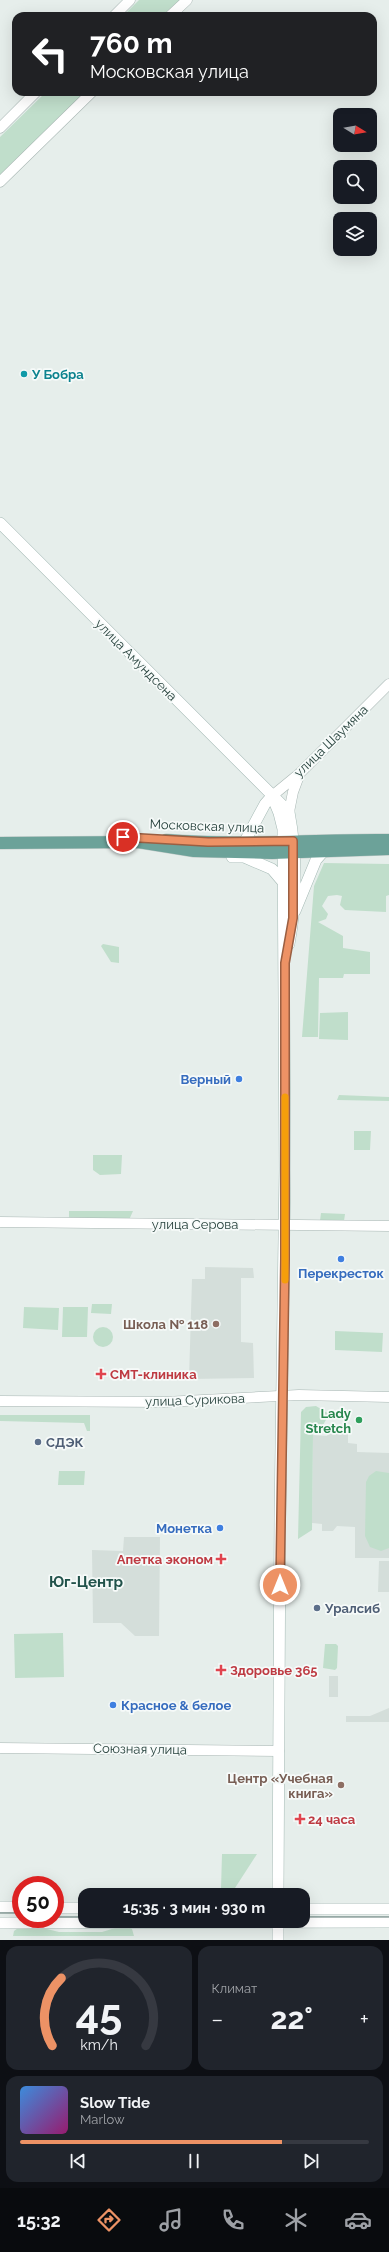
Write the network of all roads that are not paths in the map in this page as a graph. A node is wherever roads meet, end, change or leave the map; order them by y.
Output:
1 (130, 0) edge
2 (187, 0) edge
3 (118, 12) edge
4 (174, 12) edge
5 (32, 96) edge
6 (88, 96) edge
7 (0, 128) edge
8 (0, 182) edge
9 (0, 523) edge
10 (389, 684) edge
11 (300, 773) junction
12 (272, 796) junction
13 (289, 812) junction
14 (0, 835) edge
15 (389, 840) edge
16 (0, 843) edge
17 (244, 843) junction
18 (288, 847) junction
19 (389, 849) edge
20 (194, 851) junction
21 (324, 852) junction
22 (283, 882) junction
23 (293, 918) junction
24 (285, 963) junction
25 (0, 1222) edge
26 (284, 1225) junction
27 (389, 1226) edge
28 (282, 1396) junction
29 (389, 1397) edge
30 (0, 1401) edge
31 (0, 1748) edge
32 (279, 1751) junction
33 (278, 1888) edge
34 (0, 1907) edge
35 (12, 1907) edge
36 (64, 1908) edge
37 (78, 1908) edge
38 (310, 1909) edge
39 (389, 1909) edge
40 (310, 1922) edge
41 (389, 1922) edge
42 (0, 1923) edge
43 (78, 1923) edge
44 (278, 1928) edge
45 (278, 1940) edge

1 - 3 street
2 - 4 street
5 - 7 street
6 - 8 street
9 - 12 main road, улица Амундсена
10 - 11 street, улица Шаумяна
11 - 12 street, улица Шаумяна
11 - 13 street
12 - 13 main road, улица Амундсена
12 - 17 main road
12 - 18 main road
13 - 18 main road
14 - 17 main road, Московская улица
15 - 18 main road, Московская улица
16 - 20 main road, Московская улица
17 - 18 main road, Московская улица
18 - 20 main road, Московская улица
18 - 21 main road, Московская улица
18 - 22 main road
18 - 23 main road
19 - 21 main road, Московская улица
20 - 22 main road
21 - 23 main road
22 - 24 main road
23 - 24 main road
24 - 26 main road
25 - 26 street, улица Серова
26 - 27 street, улица Серова
26 - 28 main road
28 - 29 street, улица Сурикова
28 - 30 street, улица Сурикова
28 - 32 main road
31 - 32 street, Союзная улица
32 - 33 main road
34 - 35 main road
36 - 37 main road
38 - 39 main road
40 - 41 main road
42 - 43 main road
44 - 45 main road

